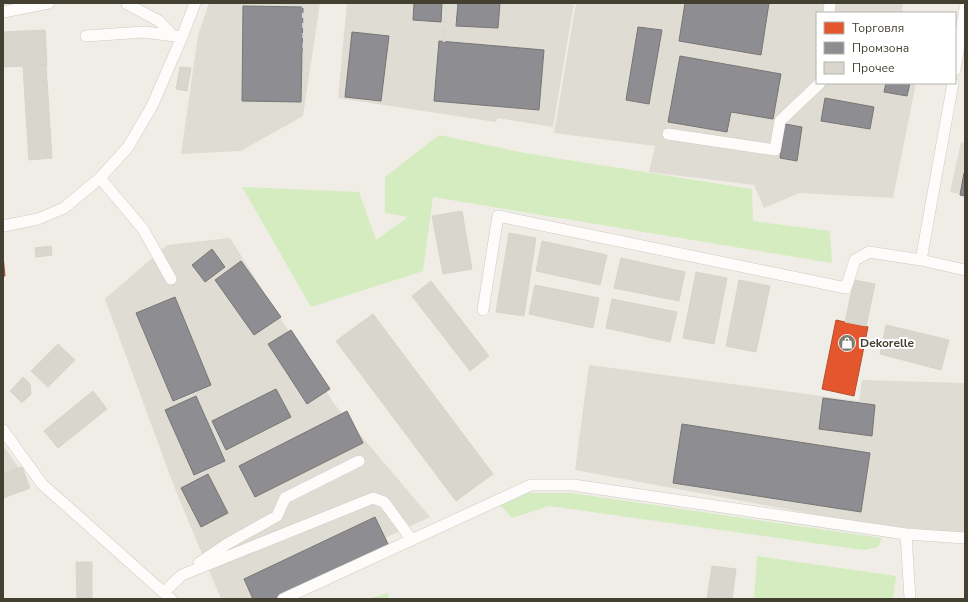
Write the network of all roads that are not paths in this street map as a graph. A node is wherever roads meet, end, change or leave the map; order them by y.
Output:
1 (49, 3) edge
2 (127, 4) edge
3 (193, 4) edge
4 (965, 8) edge
5 (5, 9) edge
6 (86, 36) dead end
7 (178, 36) junction
8 (956, 64) edge
9 (819, 84) edge
10 (953, 84) edge
11 (668, 134) dead end
12 (100, 178) junction
13 (3, 226) edge
14 (920, 260) junction
15 (965, 270) edge
16 (171, 279) dead end
17 (483, 310) dead end
18 (3, 430) edge
19 (359, 461) dead end
20 (906, 534) junction
21 (965, 538) edge
22 (412, 540) junction
23 (182, 575) junction
24 (167, 596) edge
25 (283, 599) edge
26 (910, 599) edge

1 - 5 street
2 - 7 street
3 - 7 street
4 - 8 street
6 - 7 street
7 - 12 street
9 - 11 street
10 - 14 street
12 - 13 street
12 - 16 street
14 - 15 street
14 - 17 street
18 - 24 street
19 - 23 street
20 - 21 street
20 - 22 street
20 - 26 street
22 - 23 street
22 - 25 street
23 - 24 street

